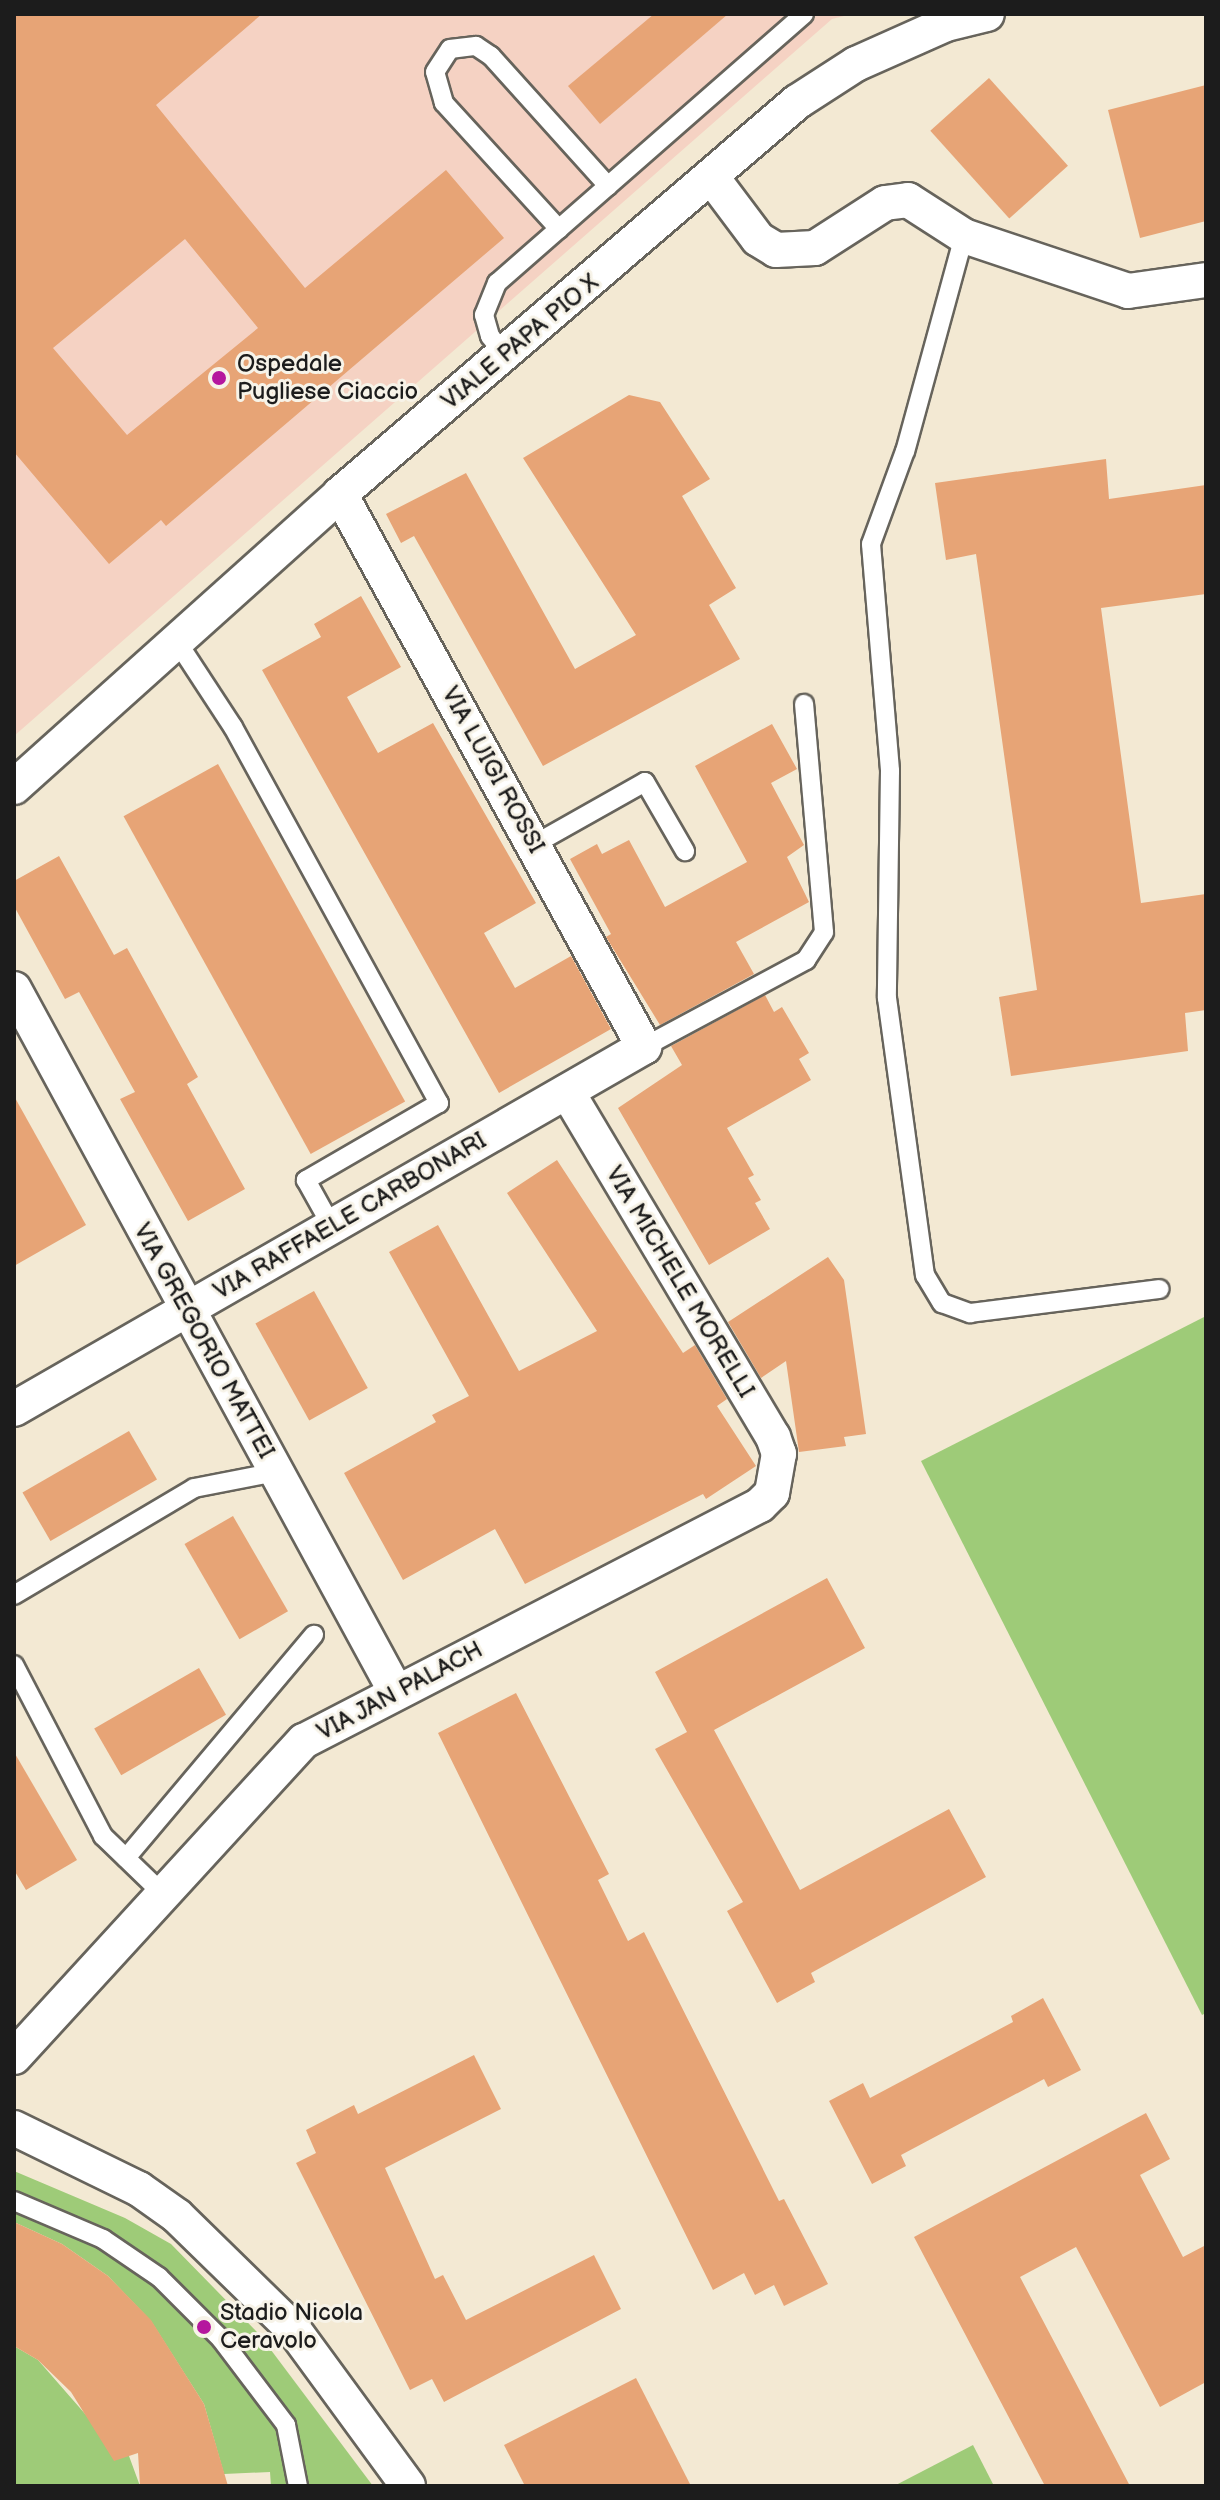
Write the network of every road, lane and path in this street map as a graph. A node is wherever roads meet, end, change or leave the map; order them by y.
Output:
1 (804, 14) edge
2 (987, 14) edge
3 (713, 179) junction
4 (608, 186) junction
5 (559, 229) junction
6 (964, 236) junction
7 (1206, 280) edge
8 (504, 354) junction
9 (340, 494) junction
10 (178, 643) junction
11 (804, 704) dead end
12 (14, 787) edge
13 (535, 844) junction
14 (685, 851) dead end
15 (14, 989) edge
16 (644, 1047) junction
17 (567, 1092) junction
18 (331, 1225) junction
19 (1159, 1289) dead end
20 (186, 1310) junction
21 (14, 1409) edge
22 (276, 1472) junction
23 (778, 1476) joint
24 (14, 1595) edge
25 (314, 1635) dead end
26 (14, 1665) edge
27 (396, 1692) junction
28 (126, 1858) junction
29 (162, 1893) junction
30 (14, 2057) edge
31 (14, 2128) edge
32 (14, 2201) edge
33 (298, 2486) edge
34 (408, 2486) edge

1 - 4 lane
2 - 3 street, VIALE PAPA PIO X
3 - 6 street
3 - 8 street, VIALE PAPA PIO X
4 - 5 lane
4 - 5 lane
5 - 8 lane
6 - 7 street
6 - 19 lane
8 - 9 street, VIALE PAPA PIO X
9 - 10 street, VIALE PAPA PIO X
9 - 13 street, VIA LUIGI ROSSI
10 - 12 street, VIALE PAPA PIO X
10 - 18 lane
11 - 16 lane
13 - 14 lane
13 - 16 street, VIA LUIGI ROSSI
15 - 20 street, VIA GREGORIO MATTEI
16 - 17 street, VIA RAFFAELE CARBONARI
17 - 18 street, VIA RAFFAELE CARBONARI
17 - 23 street, VIA MICHELE MORELLI
18 - 20 street, VIA RAFFAELE CARBONARI
20 - 21 street, VIA RAFFAELE CARBONARI
20 - 22 street, VIA GREGORIO MATTEI
22 - 24 lane
22 - 27 street, VIA GREGORIO MATTEI
23 - 27 street, VIA JAN PALACH
25 - 28 lane
26 - 28 lane
27 - 29 street, VIA JAN PALACH
28 - 29 lane
29 - 30 street, VIA JAN PALACH
31 - 34 street
32 - 33 lane

